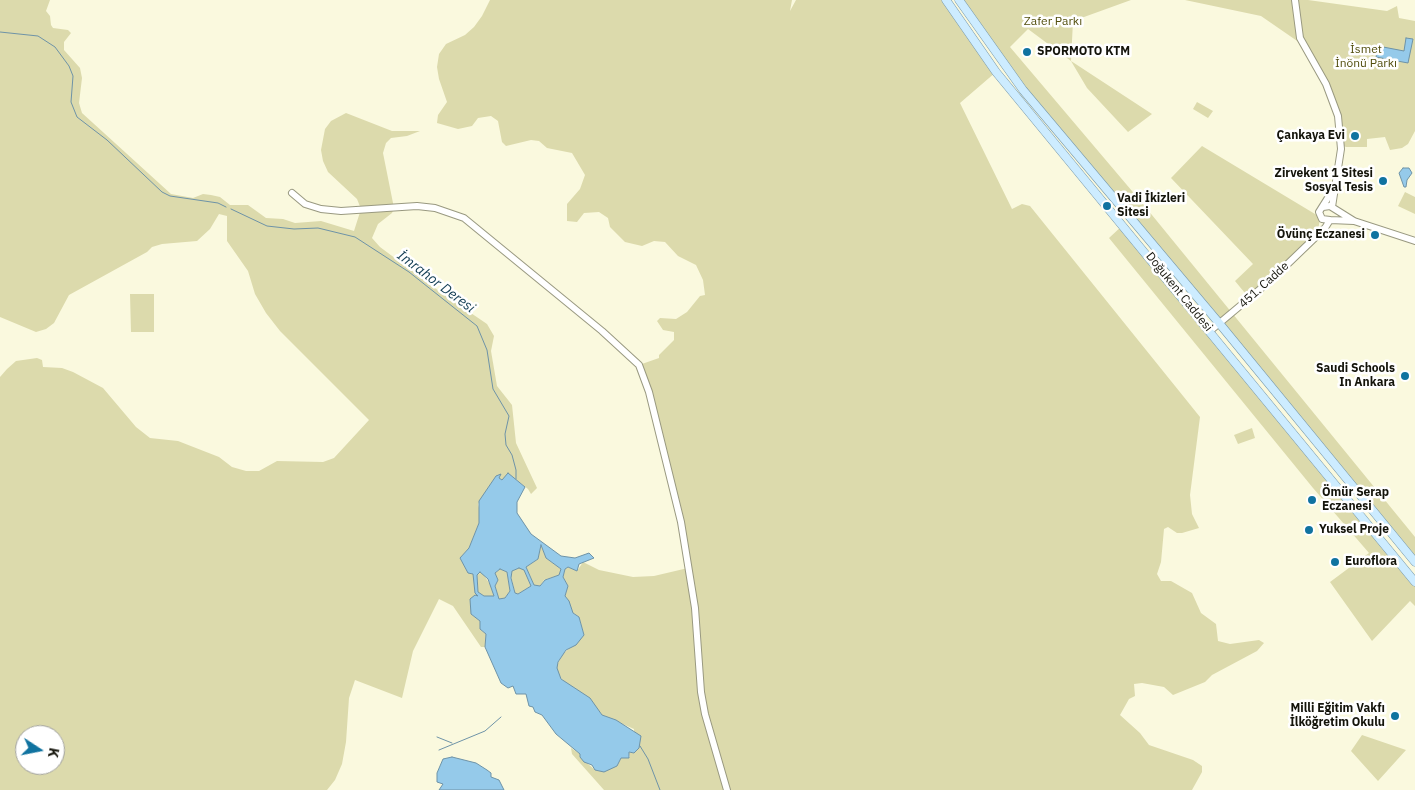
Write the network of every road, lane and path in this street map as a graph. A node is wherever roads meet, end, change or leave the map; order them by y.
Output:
1 (946, 0) edge
2 (959, 0) edge
3 (1295, 0) edge
4 (1333, 187) junction
5 (292, 193) dead end
6 (1323, 207) junction
7 (1332, 208) junction
8 (1321, 218) junction
9 (1331, 220) junction
10 (1354, 221) junction
11 (1315, 236) junction
12 (1415, 241) edge
13 (1219, 324) junction
14 (1210, 331) junction
15 (1415, 562) edge
16 (1415, 582) edge
17 (727, 790) edge

1 - 14 main road, Doğukent Caddesi
2 - 13 main road, Doğukent Caddesi
3 - 4 street
4 - 6 street
4 - 7 street
5 - 17 street
6 - 7 street
6 - 8 street
7 - 9 street
7 - 10 street
8 - 9 street
8 - 11 street
9 - 10 street
9 - 11 street, 451. Cadde
10 - 12 street
11 - 13 street, 451. Cadde
13 - 14 street, 451. Cadde
13 - 15 main road, Doğukent Caddesi
14 - 16 main road, Doğukent Caddesi

